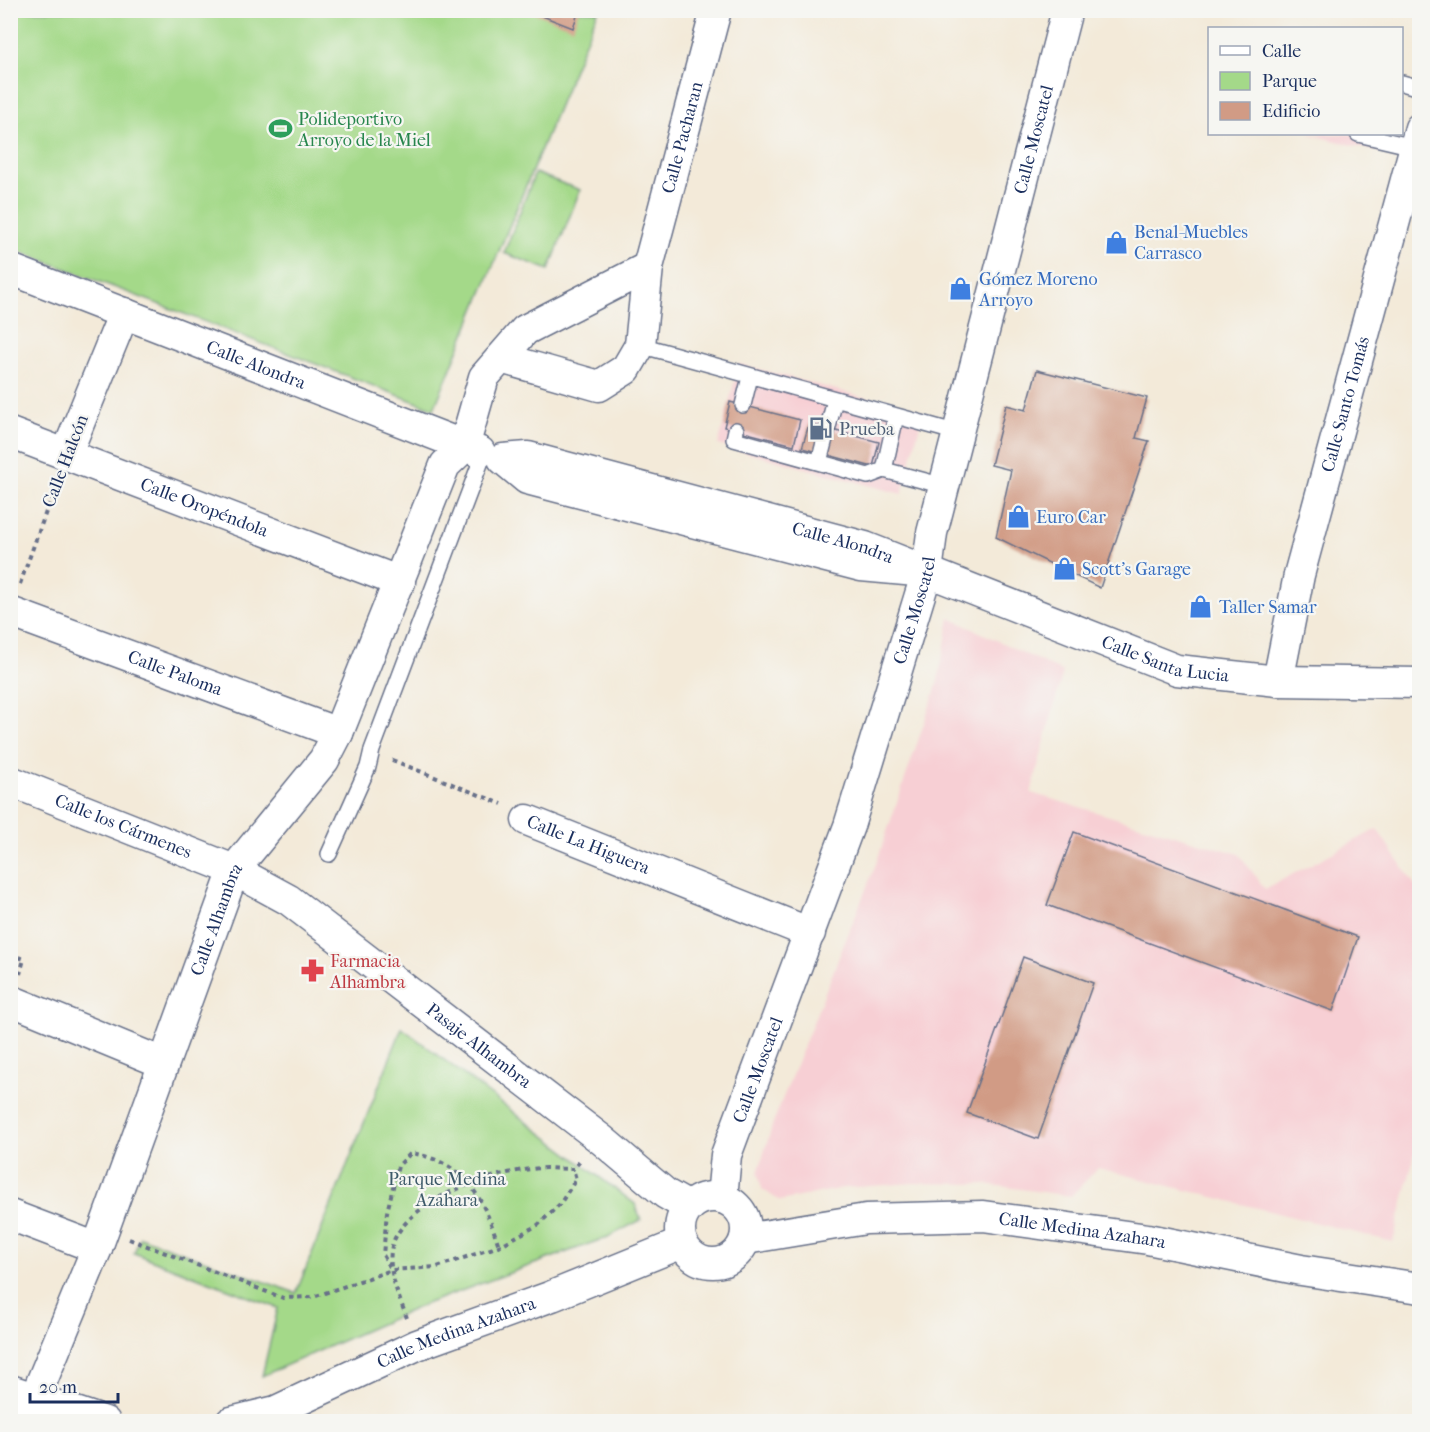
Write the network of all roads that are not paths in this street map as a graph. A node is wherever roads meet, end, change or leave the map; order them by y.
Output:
1 (716, 10) edge
2 (1067, 10) edge
3 (1403, 84) edge
4 (1419, 88) edge
5 (1373, 135) edge
6 (1417, 138) edge
7 (648, 267) junction
8 (10, 269) edge
9 (124, 313) junction
10 (640, 345) junction
11 (501, 358) junction
12 (750, 377) junction
13 (835, 400) junction
14 (743, 405) dead end
15 (896, 416) junction
16 (736, 430) dead end
17 (10, 433) edge
18 (958, 433) junction
19 (484, 453) junction
20 (66, 455) junction
21 (819, 462) junction
22 (884, 470) junction
23 (944, 486) junction
24 (927, 572) junction
25 (400, 582) junction
26 (14, 600) edge
27 (1278, 681) junction
28 (1419, 683) edge
29 (338, 732) junction
30 (10, 781) edge
31 (527, 820) road end
32 (328, 854) dead end
33 (234, 870) junction
34 (810, 933) junction
35 (10, 1000) edge
36 (164, 1064) junction
37 (722, 1198) junction
38 (689, 1207) junction
39 (10, 1215) edge
40 (100, 1238) junction
41 (745, 1239) junction
42 (682, 1242) junction
43 (1419, 1288) edge
44 (23, 1403) edge
45 (105, 1422) edge
46 (231, 1422) edge

1 - 7 street, Calle Pacharan
2 - 18 street, Calle Moscatel
3 - 4 lane
5 - 6 lane
6 - 27 street, Calle Santo Tomás
7 - 10 street, Calle Pacharan
7 - 11 street
8 - 9 street, Calle Alondra
9 - 19 street, Calle Alondra
9 - 20 street, Calle Halcón
10 - 11 street, Calle Pacharan
10 - 12 lane
11 - 19 street
12 - 13 lane
12 - 14 lane
13 - 15 lane
13 - 21 lane
15 - 18 lane
15 - 22 lane
16 - 21 lane
17 - 20 street, Calle Oropéndola
18 - 23 street, Calle Moscatel
19 - 24 street, Calle Alondra
19 - 25 street, Calle Alhambra
19 - 32 lane
20 - 25 street, Calle Oropéndola
21 - 22 lane
22 - 23 lane
23 - 24 street, Calle Moscatel
24 - 27 street, Calle Santa Lucia
24 - 34 street, Calle Moscatel
25 - 29 street, Calle Alhambra
26 - 29 street, Calle Paloma
27 - 28 street, Calle Santa Lucia
29 - 33 street, Calle Alhambra
30 - 33 street, Calle los Cármenes
31 - 34 street, Calle La Higuera
33 - 36 street, Calle Alhambra
33 - 38 street, Pasaje Alhambra
34 - 37 street, Calle Moscatel
35 - 36 street
36 - 40 street, Calle Alhambra
37 - 38 street
37 - 41 street
38 - 42 street
39 - 40 street
40 - 44 street, Calle Alhambra
41 - 42 street
41 - 43 street, Calle Medina Azahara
42 - 46 street, Calle Medina Azahara
44 - 45 street

